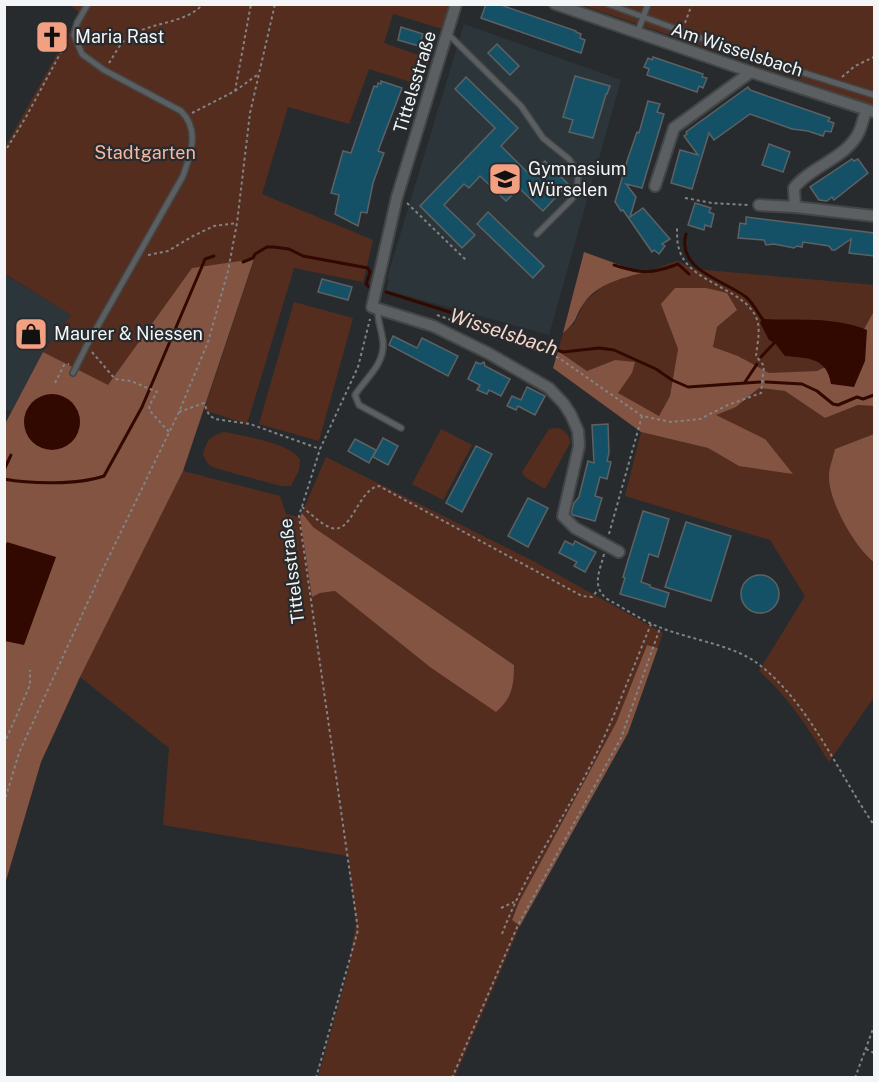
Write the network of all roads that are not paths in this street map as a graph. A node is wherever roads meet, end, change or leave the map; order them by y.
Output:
1 (88, 4) edge
2 (456, 4) edge
3 (555, 4) edge
4 (608, 4) edge
5 (648, 4) edge
6 (644, 17) junction
7 (447, 33) junction
8 (637, 34) junction
9 (751, 72) junction
10 (874, 95) edge
11 (870, 111) edge
12 (656, 186) dead end
13 (759, 205) road end
14 (795, 207) junction
15 (874, 216) edge
16 (537, 234) dead end
17 (375, 308) junction
18 (73, 373) dead end
19 (401, 428) dead end
20 (619, 552) dead end

1 - 18 lane
2 - 7 street, Tittelsstraße
3 - 8 street, Am Wisselsbach
4 - 6 lane
5 - 6 lane
6 - 8 lane
6 - 10 lane
7 - 16 lane
7 - 17 street, Tittelsstraße
8 - 9 street, Am Wisselsbach
9 - 11 street, Am Wisselsbach
9 - 12 street
11 - 14 street
13 - 14 street
14 - 15 street
17 - 19 lane
17 - 20 street

